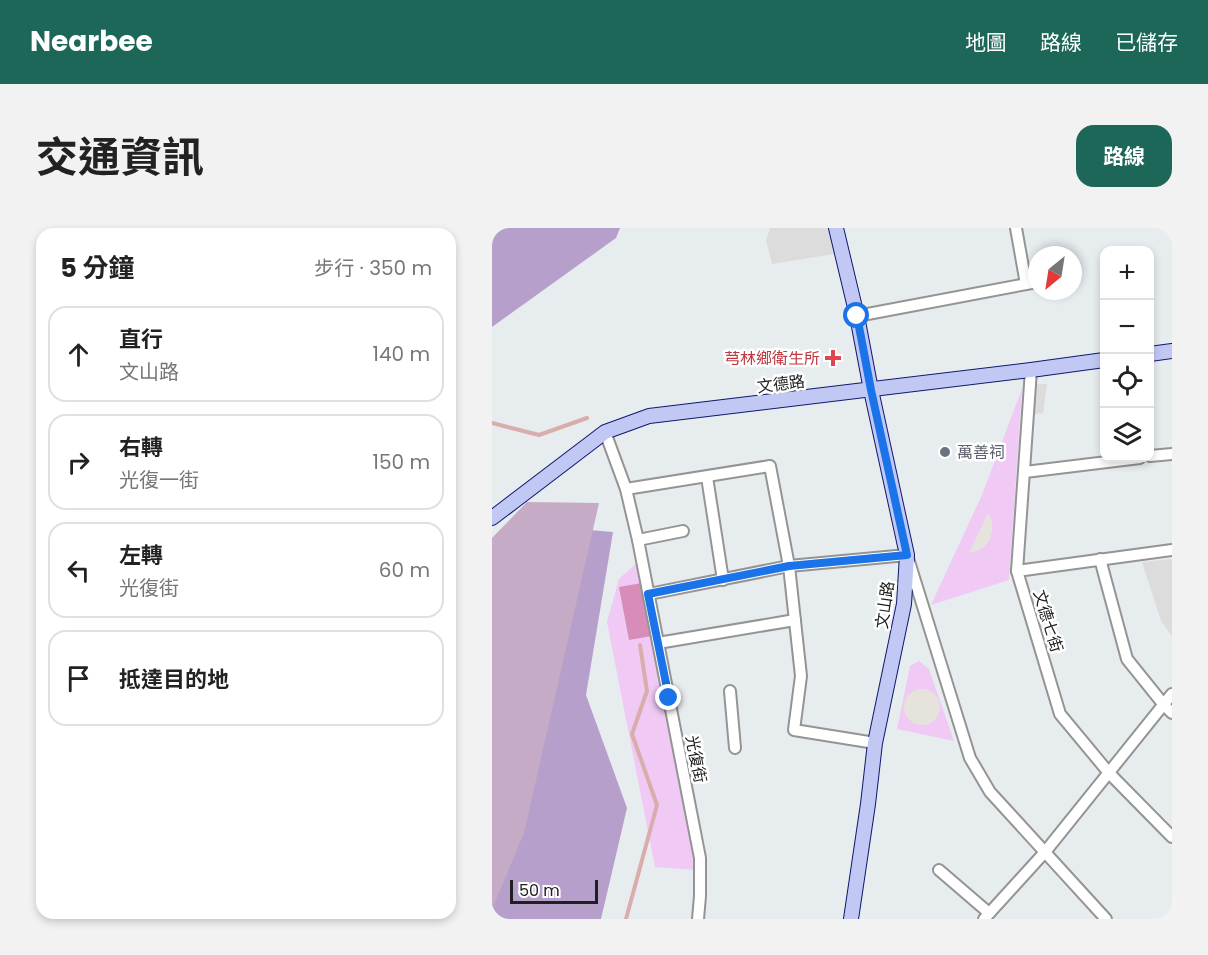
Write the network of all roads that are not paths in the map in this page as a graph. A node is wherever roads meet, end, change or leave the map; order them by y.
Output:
1 (836, 228) edge
2 (1016, 228) edge
3 (1028, 272) edge
4 (1028, 284) edge
5 (857, 316) junction
6 (1172, 351) edge
7 (1154, 353) edge
8 (1100, 361) edge
9 (1031, 370) junction
10 (871, 390) junction
11 (605, 432) junction
12 (1172, 454) edge
13 (1154, 456) edge
14 (1107, 462) edge
15 (1025, 472) junction
16 (707, 477) junction
17 (626, 489) junction
18 (492, 518) edge
19 (683, 531) dead end
20 (638, 540) junction
21 (1172, 550) edge
22 (907, 555) junction
23 (1100, 559) junction
24 (789, 566) junction
25 (1017, 571) junction
26 (723, 580) junction
27 (648, 594) junction
28 (795, 620) junction
29 (658, 643) junction
30 (730, 691) dead end
31 (1172, 694) edge
32 (1168, 709) edge
33 (875, 743) junction
34 (735, 748) dead end
35 (1109, 773) junction
36 (1172, 837) edge
37 (1045, 852) junction
38 (939, 870) dead end
39 (986, 916) edge
40 (698, 919) edge
41 (851, 919) edge
42 (1106, 919) edge

1 - 5 main road, 文山路
2 - 3 street
4 - 5 street
5 - 10 main road, 文山路
6 - 7 main road
8 - 9 main road, 文德路
9 - 10 main road, 文德路
9 - 15 street, 文德七街
10 - 11 main road, 文德路
10 - 22 main road, 文山路
11 - 17 street, 光復街
11 - 18 main road, 文德路
12 - 13 street
14 - 15 street
15 - 25 street, 文德七街
16 - 17 street
16 - 24 street
16 - 26 street
17 - 20 street, 光復街
19 - 20 street
20 - 27 street, 光復街
21 - 23 street
22 - 24 street
22 - 33 main road, 文山路
22 - 37 street
23 - 25 street
23 - 32 street
24 - 26 street
24 - 28 street
25 - 35 street, 文德七街
26 - 27 street
27 - 29 street, 光復街
28 - 29 street
28 - 33 street
29 - 40 street, 光復街
30 - 34 street
31 - 32 street
32 - 35 street
33 - 41 main road, 文山路
35 - 36 street, 文德七街
35 - 37 street
37 - 39 street
37 - 42 street
38 - 39 street

